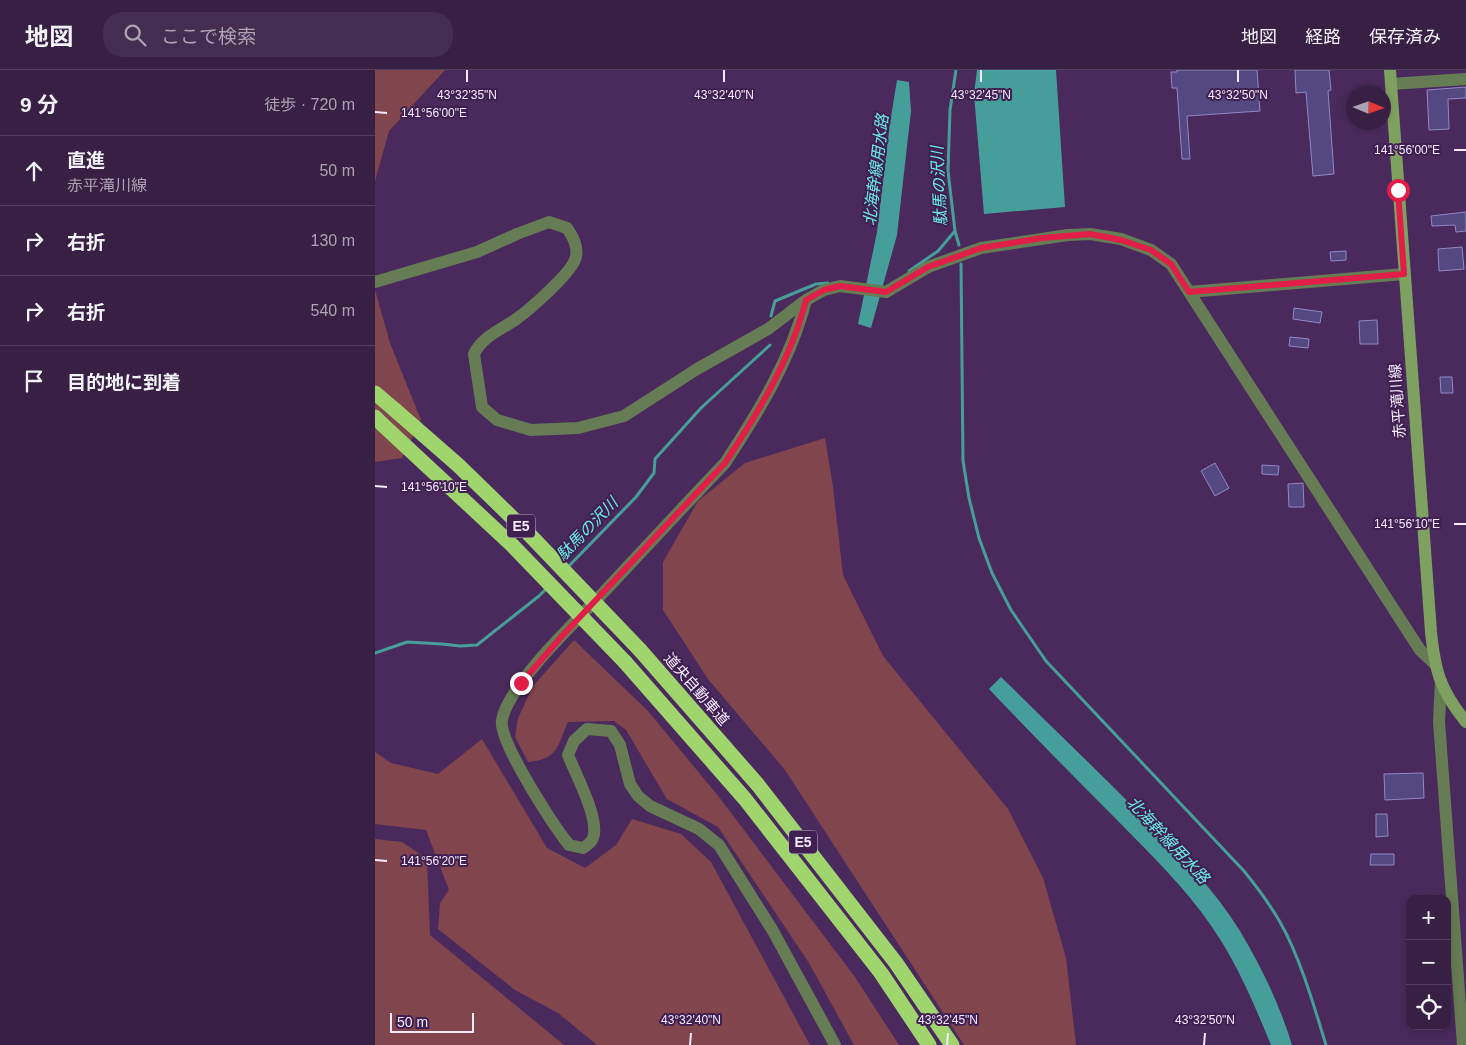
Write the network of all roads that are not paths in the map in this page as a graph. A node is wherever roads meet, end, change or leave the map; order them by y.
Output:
1 (1390, 70) edge
2 (1466, 79) edge
3 (1391, 84) junction
4 (1404, 274) junction
5 (375, 282) edge
6 (1189, 292) junction
7 (806, 300) junction
8 (375, 393) edge
9 (379, 421) edge
10 (1435, 664) junction
11 (1441, 682) junction
12 (1466, 722) edge
13 (835, 1045) edge
14 (929, 1045) edge
15 (952, 1045) edge
16 (1463, 1045) edge

1 - 3 main road, 赤平滝川線
2 - 3 street
3 - 4 main road, 赤平滝川線
4 - 6 street
4 - 10 main road, 赤平滝川線
5 - 7 street
6 - 7 street
6 - 10 street
7 - 13 street
8 - 15 highway, 道央自動車道 / E5, bridge
9 - 14 highway, E5, bridge
10 - 11 main road, 赤平滝川線
11 - 12 main road, 赤平滝川線
11 - 16 street

